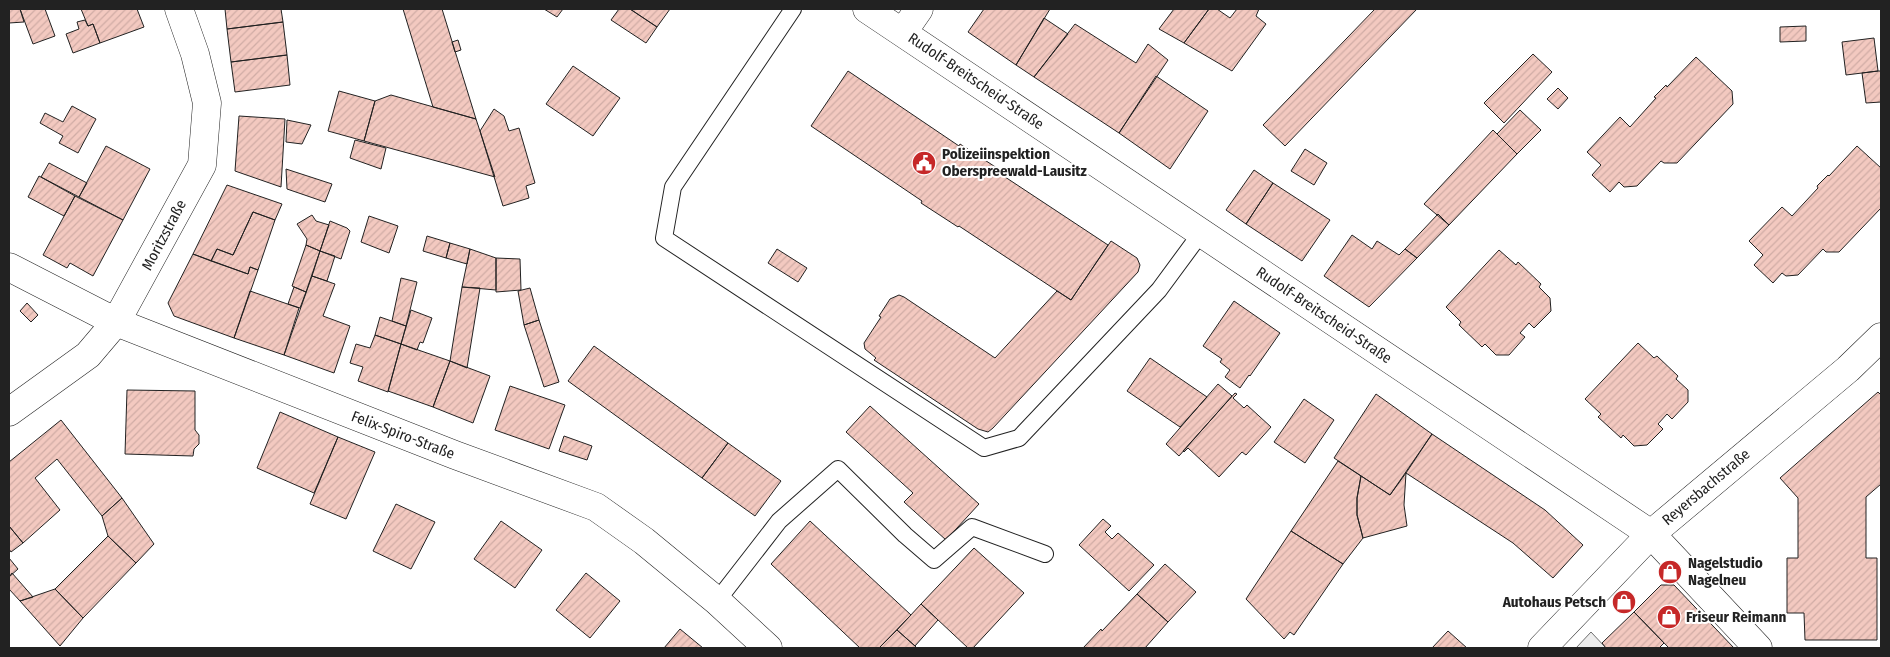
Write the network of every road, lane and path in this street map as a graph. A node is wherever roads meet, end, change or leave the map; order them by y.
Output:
1 (179, 9) edge
2 (793, 9) edge
3 (867, 9) edge
4 (919, 9) edge
5 (903, 32) junction
6 (1202, 233) junction
7 (9, 267) edge
8 (116, 322) junction
9 (1881, 337) edge
10 (9, 412) edge
11 (1651, 534) junction
12 (1045, 554) dead end
13 (717, 600) junction
14 (768, 648) edge
15 (1542, 648) edge
16 (1758, 648) edge

1 - 8 street, Moritzstraße
2 - 6 lane
3 - 5 street, Rudolf-Breitscheid-Straße
4 - 5 street
5 - 6 street, Rudolf-Breitscheid-Straße
6 - 11 street, Rudolf-Breitscheid-Straße
7 - 8 street, Felix-Spiro-Straße
8 - 10 street, Moritzstraße
8 - 13 street, Felix-Spiro-Straße
9 - 11 street, Reyersbachstraße
11 - 15 street, Reyersbachstraße
11 - 16 street, Rudolf-Breitscheid-Straße
12 - 13 lane
13 - 14 street, Felix-Spiro-Straße

